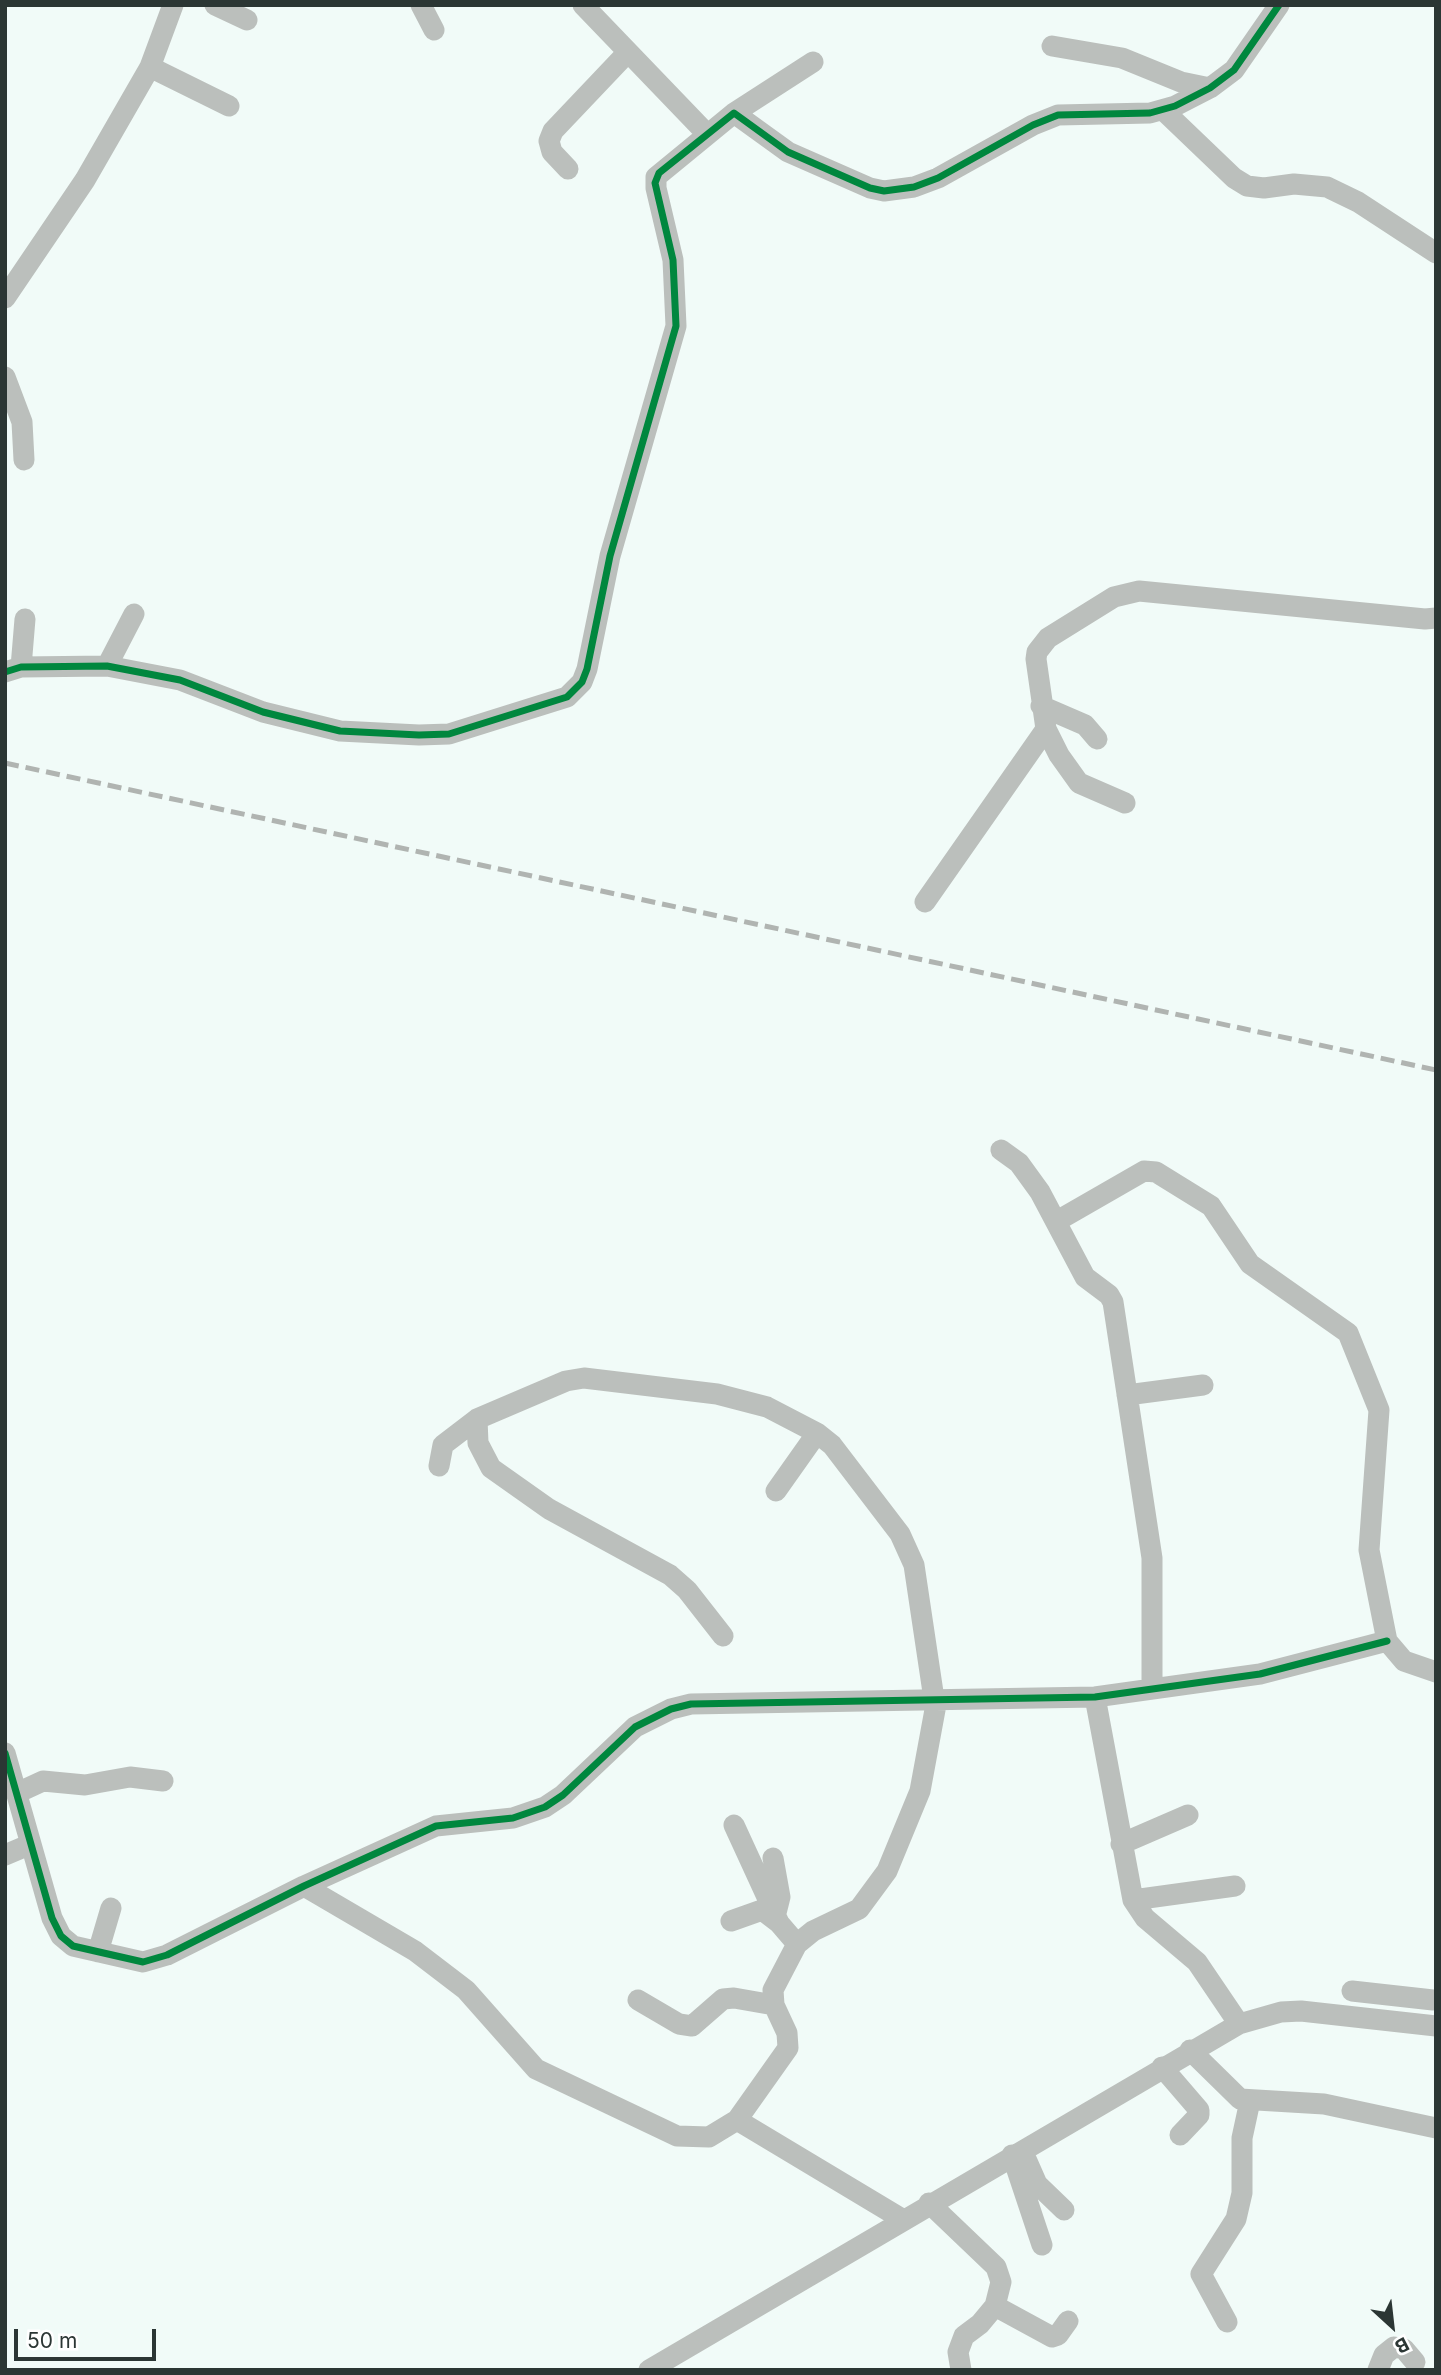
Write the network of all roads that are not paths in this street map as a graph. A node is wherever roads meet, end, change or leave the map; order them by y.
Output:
1 (173, 5) edge
2 (215, 5) edge
3 (421, 5) edge
4 (583, 5) edge
5 (1279, 5) edge
6 (247, 20) dead end
7 (433, 30) dead end
8 (1052, 46) dead end
9 (628, 52) junction
10 (813, 62) dead end
11 (150, 67) junction
12 (1210, 88) junction
13 (229, 106) dead end
14 (1163, 110) junction
15 (721, 123) junction
16 (568, 169) dead end
17 (1436, 253) edge
18 (5, 298) edge
19 (5, 377) edge
20 (24, 460) dead end
21 (134, 614) dead end
22 (1436, 618) edge
23 (25, 619) dead end
24 (107, 666) junction
25 (13, 669) edge
26 (1041, 706) junction
27 (1046, 729) junction
28 (1097, 739) dead end
29 (1125, 803) dead end
30 (925, 902) dead end
31 (1001, 1150) dead end
32 (1057, 1221) junction
33 (1203, 1385) dead end
34 (1127, 1395) junction
35 (477, 1419) junction
36 (817, 1433) junction
37 (439, 1466) dead end
38 (776, 1491) dead end
39 (723, 1636) dead end
40 (1387, 1641) junction
41 (1436, 1672) edge
42 (1152, 1688) junction
43 (1095, 1697) junction
44 (935, 1699) junction
45 (5, 1753) edge
46 (163, 1781) dead end
47 (17, 1793) junction
48 (1188, 1815) dead end
49 (734, 1825) dead end
50 (31, 1844) junction
51 (1121, 1844) junction
52 (5, 1854) edge
53 (773, 1858) dead end
54 (304, 1886) junction
55 (1235, 1886) dead end
56 (1133, 1900) junction
57 (111, 1908) dead end
58 (777, 1919) junction
59 (731, 1921) dead end
60 (797, 1944) junction
61 (98, 1952) junction
62 (747, 1983) dead end
63 (1353, 1992) dead end
64 (1388, 1995) junction
65 (638, 2000) dead end
66 (1433, 2000) dead end
67 (771, 2005) junction
68 (1385, 2020) junction
69 (1240, 2024) junction
70 (1436, 2026) edge
71 (1190, 2050) junction
72 (1162, 2067) junction
73 (1250, 2101) junction
74 (737, 2120) junction
75 (1436, 2128) edge
76 (1180, 2135) dead end
77 (1017, 2152) junction
78 (929, 2203) junction
79 (1064, 2210) dead end
80 (902, 2220) junction
81 (1042, 2245) dead end
82 (995, 2306) junction
83 (1068, 2321) dead end
84 (1227, 2322) dead end
85 (1415, 2362) dead end
86 (649, 2370) edge
87 (961, 2370) edge
88 (1378, 2370) edge

1 - 11 street
2 - 6 street
3 - 7 street
4 - 9 street
5 - 12 street
8 - 12 street
9 - 15 street
9 - 16 street
10 - 15 street
11 - 13 street
11 - 18 street
12 - 14 street
14 - 15 street
14 - 17 street
15 - 24 street
19 - 20 street
21 - 24 street
22 - 26 street
23 - 25 street
24 - 25 street
26 - 27 street
26 - 28 street
27 - 29 street
27 - 30 street
31 - 32 street
32 - 34 street
32 - 40 street
33 - 34 street
34 - 42 street
35 - 36 street
35 - 37 street
35 - 39 street
36 - 38 street
36 - 44 street
40 - 41 street
40 - 42 street
42 - 43 street
43 - 44 street
43 - 51 street
44 - 54 street
44 - 60 street
45 - 47 street
46 - 47 street
47 - 50 street
48 - 51 street
49 - 58 street
50 - 52 street
50 - 61 street
51 - 56 street
53 - 58 street
54 - 61 street
54 - 74 street
55 - 56 street
56 - 69 street
57 - 61 street
58 - 59 street
58 - 60 street
60 - 67 street
62 - 67 street
63 - 64 street
64 - 66 street
64 - 68 street
65 - 67 street
67 - 74 street
68 - 69 street
68 - 70 street
69 - 71 street
71 - 72 street
71 - 73 street
72 - 76 street
72 - 77 street
73 - 75 street
73 - 84 street
74 - 80 street
77 - 78 street
77 - 79 street
77 - 81 street
78 - 80 street
78 - 82 street
80 - 86 street
82 - 83 street
82 - 87 street
85 - 88 street

